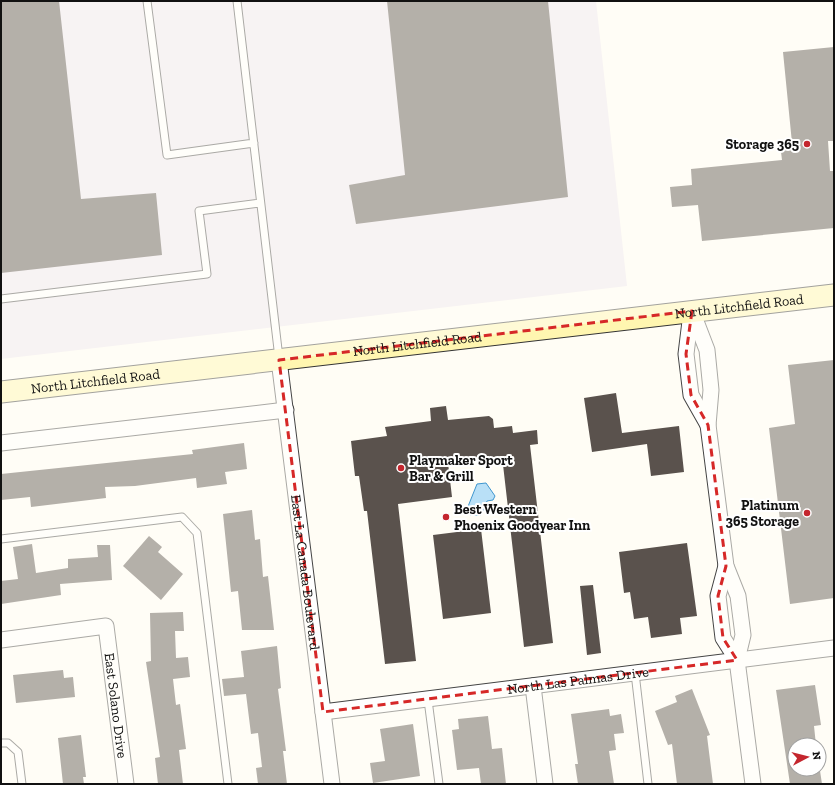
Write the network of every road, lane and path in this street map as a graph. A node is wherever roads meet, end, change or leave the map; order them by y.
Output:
1 (147, 1) edge
2 (237, 1) edge
3 (254, 143) junction
4 (260, 203) junction
5 (834, 295) edge
6 (1, 299) edge
7 (692, 312) junction
8 (279, 360) junction
9 (1, 392) edge
10 (286, 410) junction
11 (708, 425) junction
12 (1, 443) edge
13 (1, 539) edge
14 (726, 566) junction
15 (1, 640) edge
16 (834, 648) edge
17 (737, 660) junction
18 (634, 673) junction
19 (533, 686) junction
20 (428, 700) junction
21 (323, 712) junction
22 (1, 743) edge
23 (22, 784) edge
24 (126, 784) edge
25 (228, 784) edge
26 (332, 784) edge
27 (439, 784) edge
28 (545, 784) edge
29 (648, 784) edge
30 (753, 784) edge

1 - 3 lane
2 - 3 lane
3 - 4 lane
4 - 6 lane
4 - 8 lane
5 - 7 main road, North Litchfield Road
7 - 8 main road, North Litchfield Road
7 - 11 street
7 - 11 street
8 - 9 main road, North Litchfield Road
8 - 10 street, East La Canada Boulevard
10 - 12 street
10 - 21 street, East La Canada Boulevard
11 - 14 street
13 - 25 lane
14 - 17 street
14 - 17 street
15 - 24 street, East Solano Drive
16 - 17 street, North Las Palmas Drive
17 - 18 street, North Las Palmas Drive
17 - 30 street
18 - 19 street, North Las Palmas Drive
18 - 29 lane
19 - 20 street, North Las Palmas Drive
19 - 28 street
20 - 21 street, North Las Palmas Drive
20 - 27 lane
21 - 26 street, East La Canada Boulevard
22 - 23 lane

